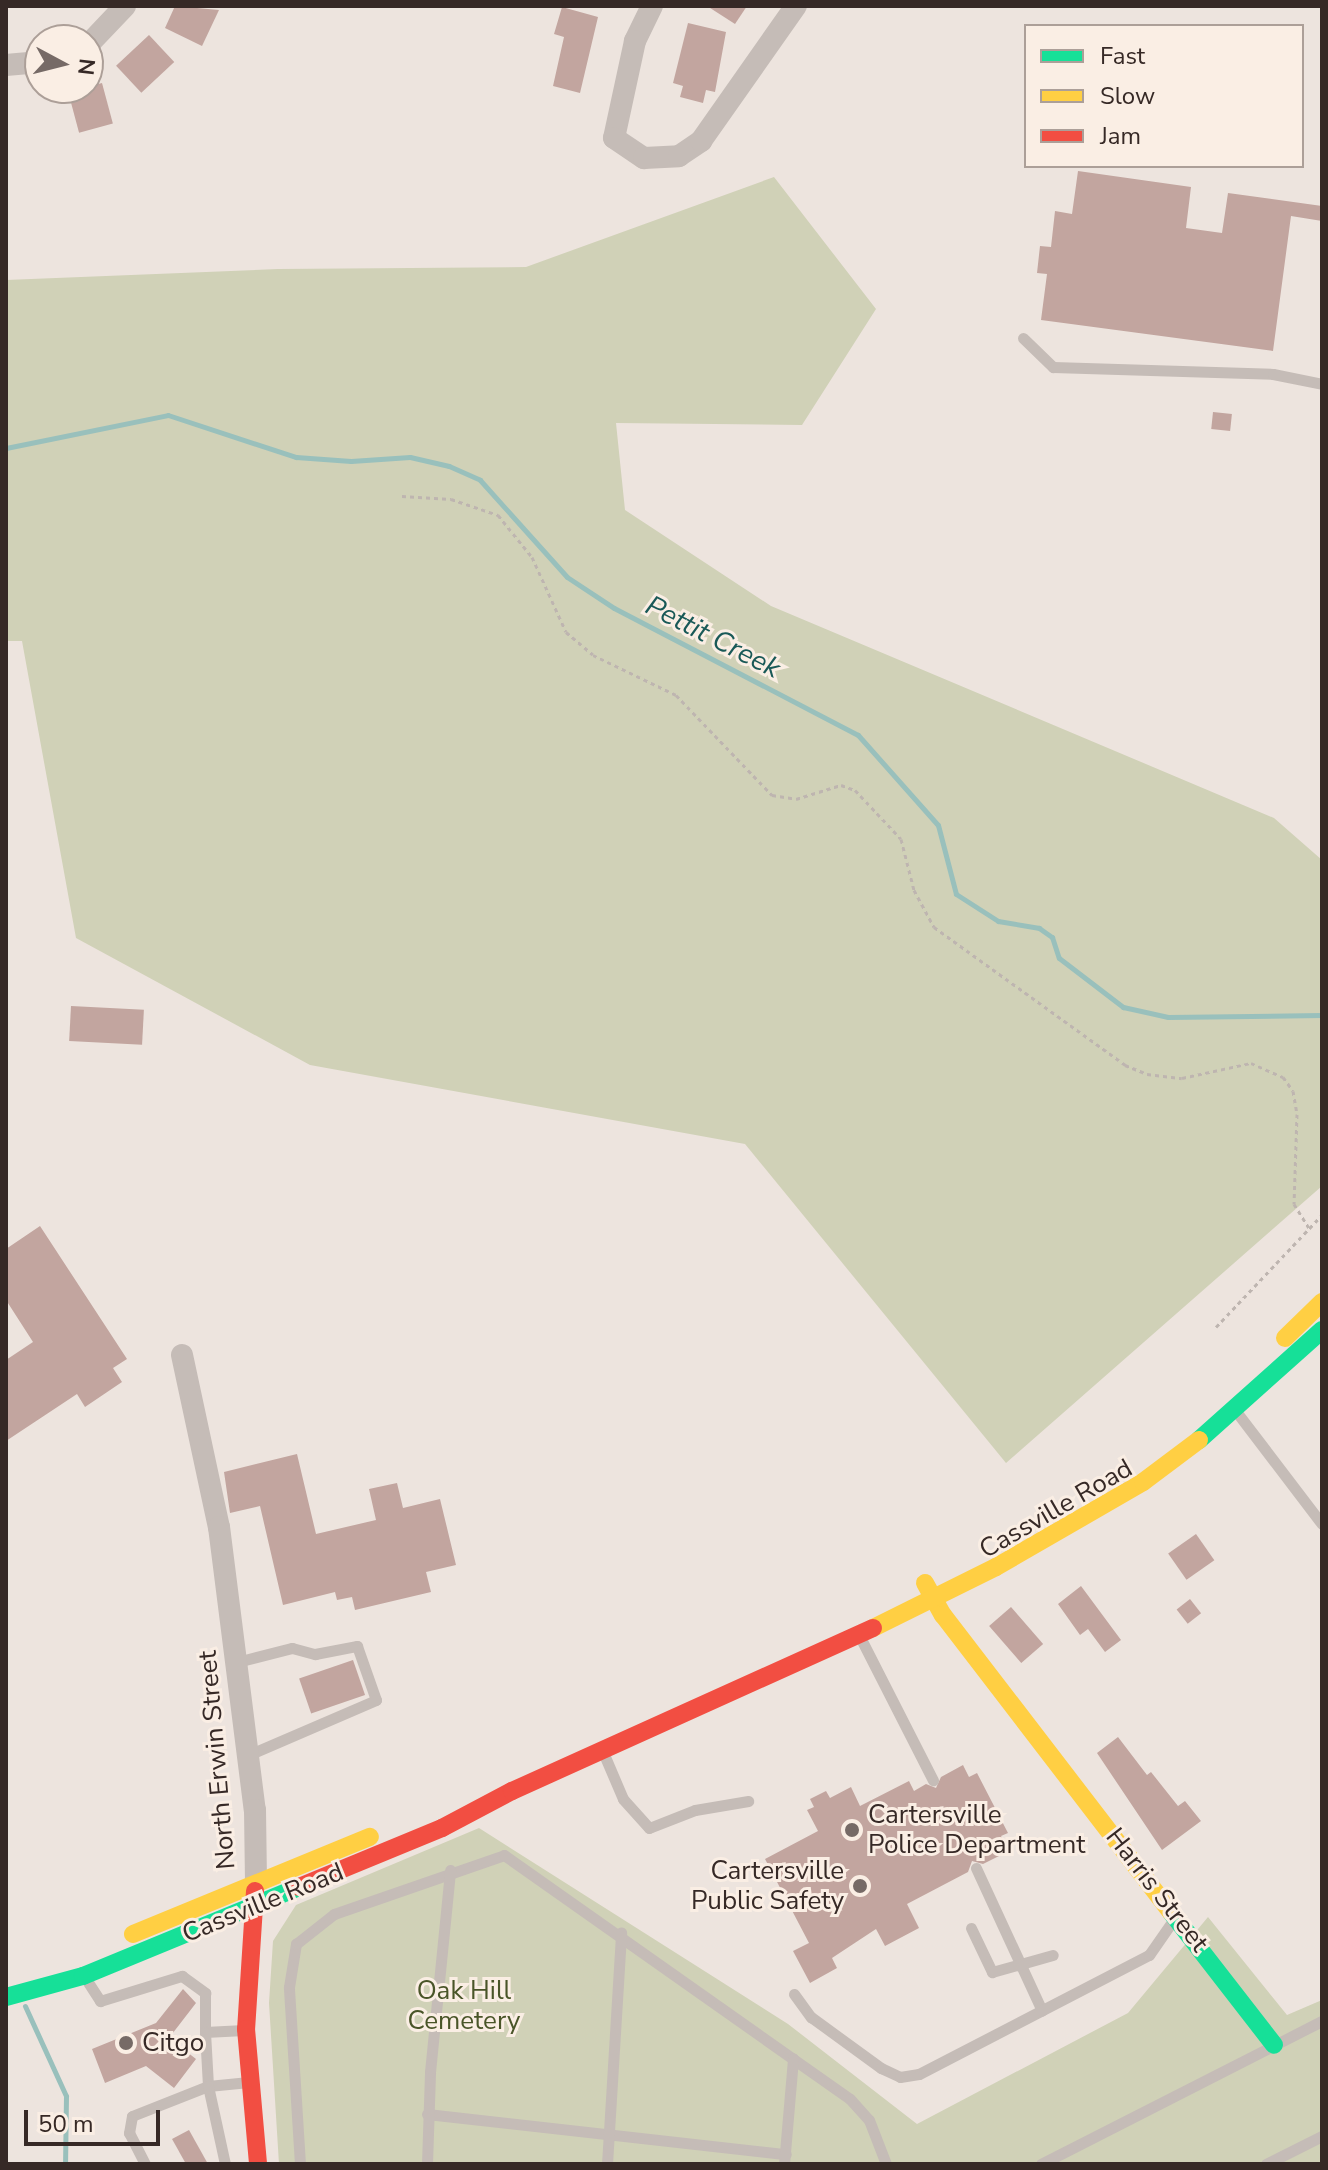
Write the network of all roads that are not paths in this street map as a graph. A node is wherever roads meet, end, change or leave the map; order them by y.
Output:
1 (125, 6) edge
2 (652, 6) edge
3 (796, 6) edge
4 (104, 28) edge
5 (1023, 338) dead end
6 (1322, 384) edge
7 (1322, 1302) edge
8 (1322, 1330) edge
9 (182, 1355) dead end
10 (1235, 1410) junction
11 (1322, 1524) edge
12 (924, 1582) junction
13 (933, 1599) junction
14 (894, 1618) junction
15 (955, 1630) junction
16 (859, 1635) junction
17 (237, 1662) junction
18 (761, 1676) junction
19 (603, 1752) junction
20 (248, 1755) junction
21 (933, 1780) dead end
22 (512, 1791) junction
23 (748, 1801) dead end
24 (976, 1868) dead end
25 (450, 1870) junction
26 (256, 1883) junction
27 (253, 1907) junction
28 (1176, 1915) junction
29 (971, 1928) dead end
30 (621, 1932) junction
31 (1053, 1955) dead end
32 (1021, 1963) junction
33 (83, 1976) junction
34 (794, 1994) dead end
35 (6, 1996) edge
36 (1042, 2011) junction
37 (1322, 2021) edge
38 (246, 2029) junction
39 (205, 2032) junction
40 (1274, 2045) junction
41 (793, 2058) junction
42 (250, 2082) junction
43 (208, 2086) junction
44 (427, 2114) junction
45 (607, 2133) junction
46 (1322, 2136) edge
47 (785, 2159) edge
48 (145, 2164) edge
49 (225, 2164) edge
50 (258, 2164) edge
51 (300, 2164) edge
52 (427, 2164) edge
53 (607, 2164) edge
54 (886, 2164) edge
55 (1041, 2164) edge
56 (1266, 2164) edge

1 - 4 street
2 - 3 street
5 - 6 lane
7 - 12 main road, Cassville Road
8 - 10 main road, Cassville Road
9 - 17 street, North Erwin Street
10 - 11 lane
10 - 13 main road, Cassville Road
12 - 13 main road, Harris Street
12 - 18 main road, Cassville Road
13 - 14 main road, Cassville Road
13 - 15 main road, Harris Street
14 - 15 main road
14 - 16 main road, Cassville Road
15 - 28 main road, Harris Street
16 - 18 main road, Cassville Road
16 - 21 lane
17 - 20 street, North Erwin Street
17 - 20 lane
18 - 19 main road, Cassville Road
19 - 22 main road, Cassville Road
19 - 23 lane
20 - 26 street, North Erwin Street
22 - 26 main road, Cassville Road
22 - 27 main road, Cassville Road
24 - 32 lane
25 - 30 lane
25 - 44 lane
25 - 51 lane
26 - 27 main road, North Erwin Street
26 - 35 main road, Cassville Road
27 - 33 main road, Cassville Road
27 - 38 main road, North Erwin Street
28 - 36 lane
28 - 40 main road, Harris Street
29 - 32 lane
30 - 41 lane
30 - 45 lane
31 - 32 lane
32 - 36 lane
33 - 35 main road, Cassville Road
33 - 39 lane
34 - 36 lane
37 - 40 lane
38 - 39 lane
38 - 42 main road, North Erwin Street
39 - 43 lane
40 - 55 lane
41 - 47 lane
41 - 54 lane
42 - 43 lane
42 - 50 main road, North Erwin Street
43 - 48 lane
43 - 49 lane
44 - 45 lane
44 - 52 lane
45 - 47 lane
45 - 53 lane
46 - 56 lane

